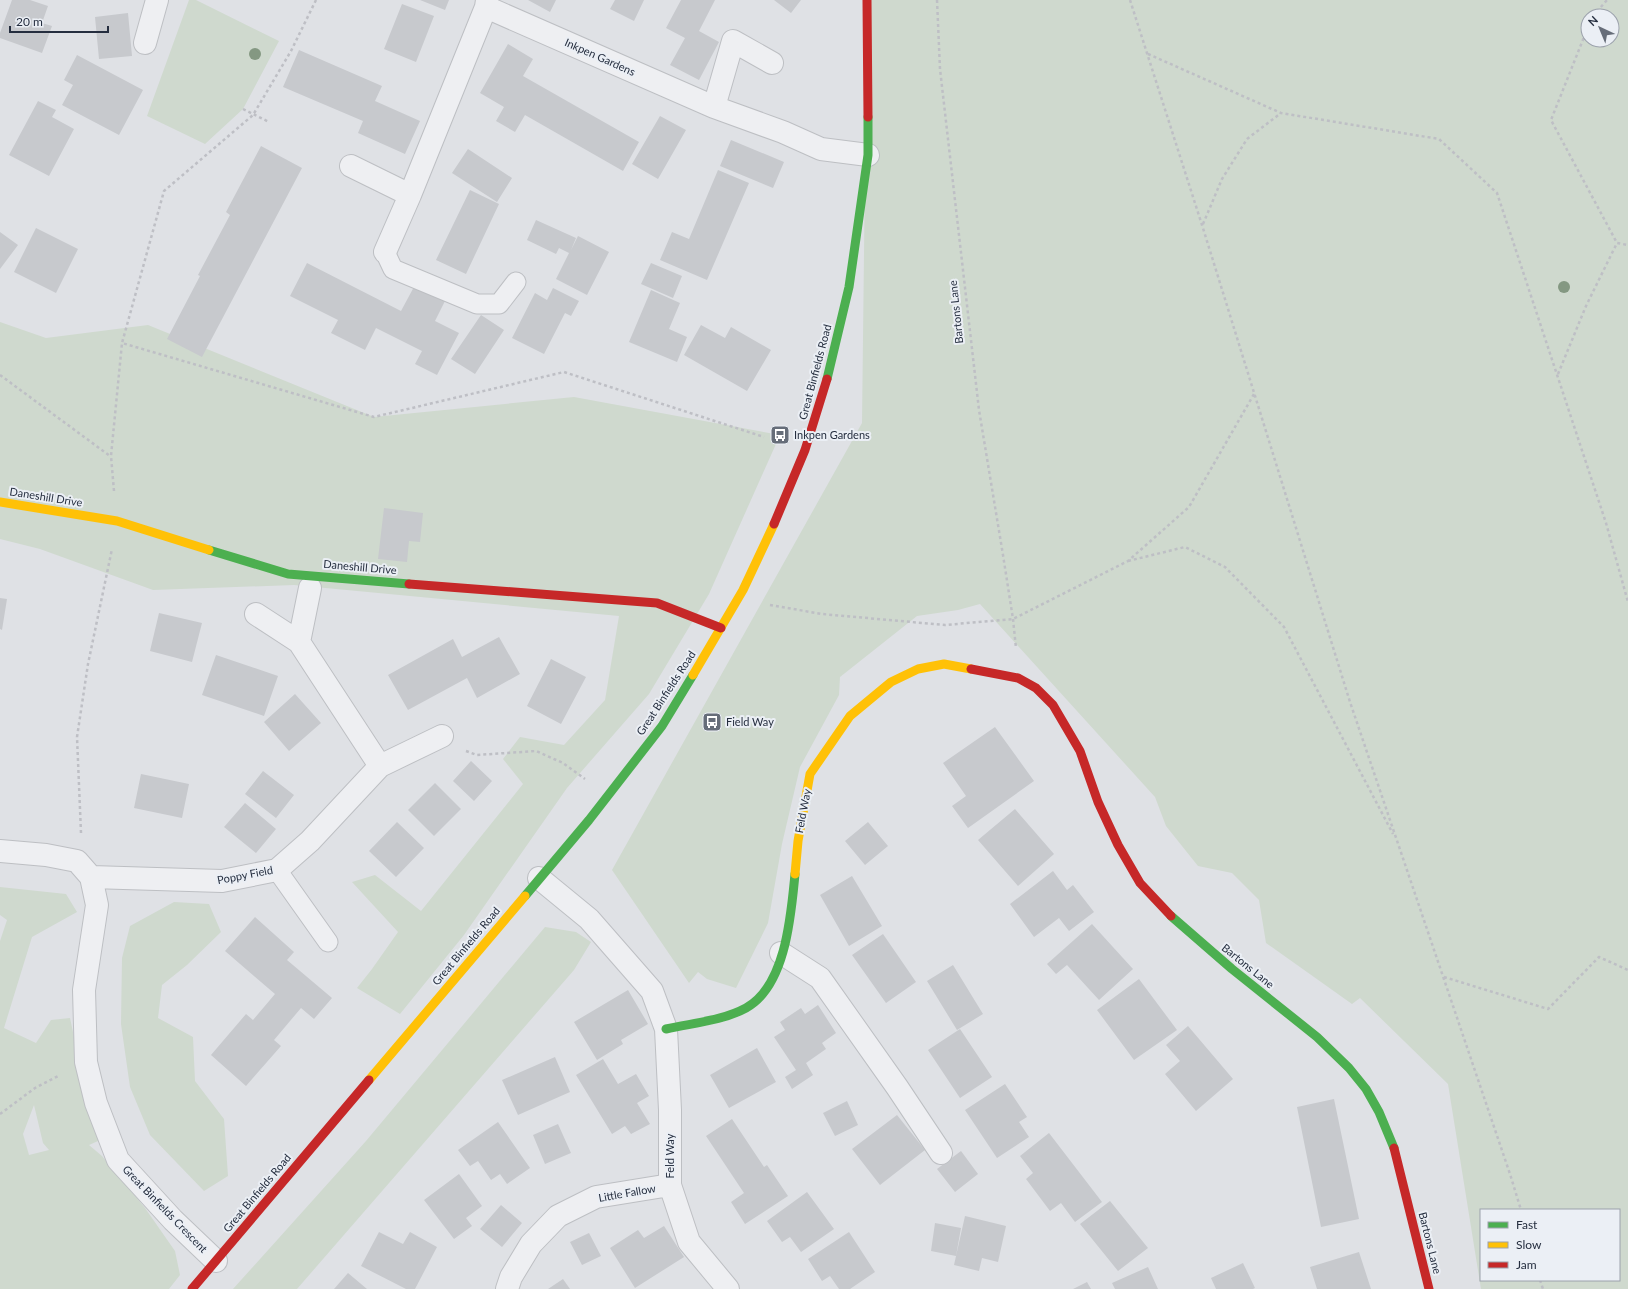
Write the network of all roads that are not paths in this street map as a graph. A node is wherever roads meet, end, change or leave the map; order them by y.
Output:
1 (157, 0) edge
2 (867, 0) edge
3 (486, 3) edge
4 (145, 43) dead end
5 (772, 63) dead end
6 (714, 107) junction
7 (868, 155) junction
8 (351, 166) dead end
9 (410, 195) junction
10 (385, 252) joint
11 (516, 282) dead end
12 (0, 502) edge
13 (310, 588) dead end
14 (256, 614) dead end
15 (721, 628) junction
16 (299, 642) junction
17 (1018, 678) joint
18 (442, 736) road end
19 (380, 766) junction
20 (0, 851) edge
21 (84, 869) junction
22 (277, 870) junction
23 (539, 878) junction
24 (328, 942) dead end
25 (781, 953) junction
26 (666, 1029) junction
27 (941, 1153) dead end
28 (670, 1186) junction
29 (216, 1261) junction
30 (192, 1289) edge
31 (507, 1289) edge
32 (728, 1289) edge
33 (1428, 1289) edge

1 - 4 street
2 - 7 street, Great Binfields Road
3 - 6 street, Inkpen Gardens
3 - 9 street, Inkpen Gardens
5 - 6 street
6 - 7 street, Inkpen Gardens
7 - 15 street, Great Binfields Road
8 - 9 street
9 - 10 street, Inkpen Gardens
10 - 11 lane
12 - 15 street, Daneshill Drive
13 - 16 street
14 - 16 street
15 - 23 street, Great Binfields Road
16 - 19 street
17 - 25 street, Feld Way
17 - 33 street, Bartons Lane
18 - 19 street, Poppy Field
19 - 22 street, Poppy Field
20 - 21 street
21 - 22 street, Poppy Field
21 - 29 street, Great Binfields Crescent
22 - 24 lane
23 - 26 street, Feld Way
23 - 29 street, Great Binfields Road
25 - 26 street, Feld Way
25 - 27 street
26 - 28 street, Feld Way
28 - 31 street, Little Fallow
28 - 32 street, Feld Way
29 - 30 street, Great Binfields Road

